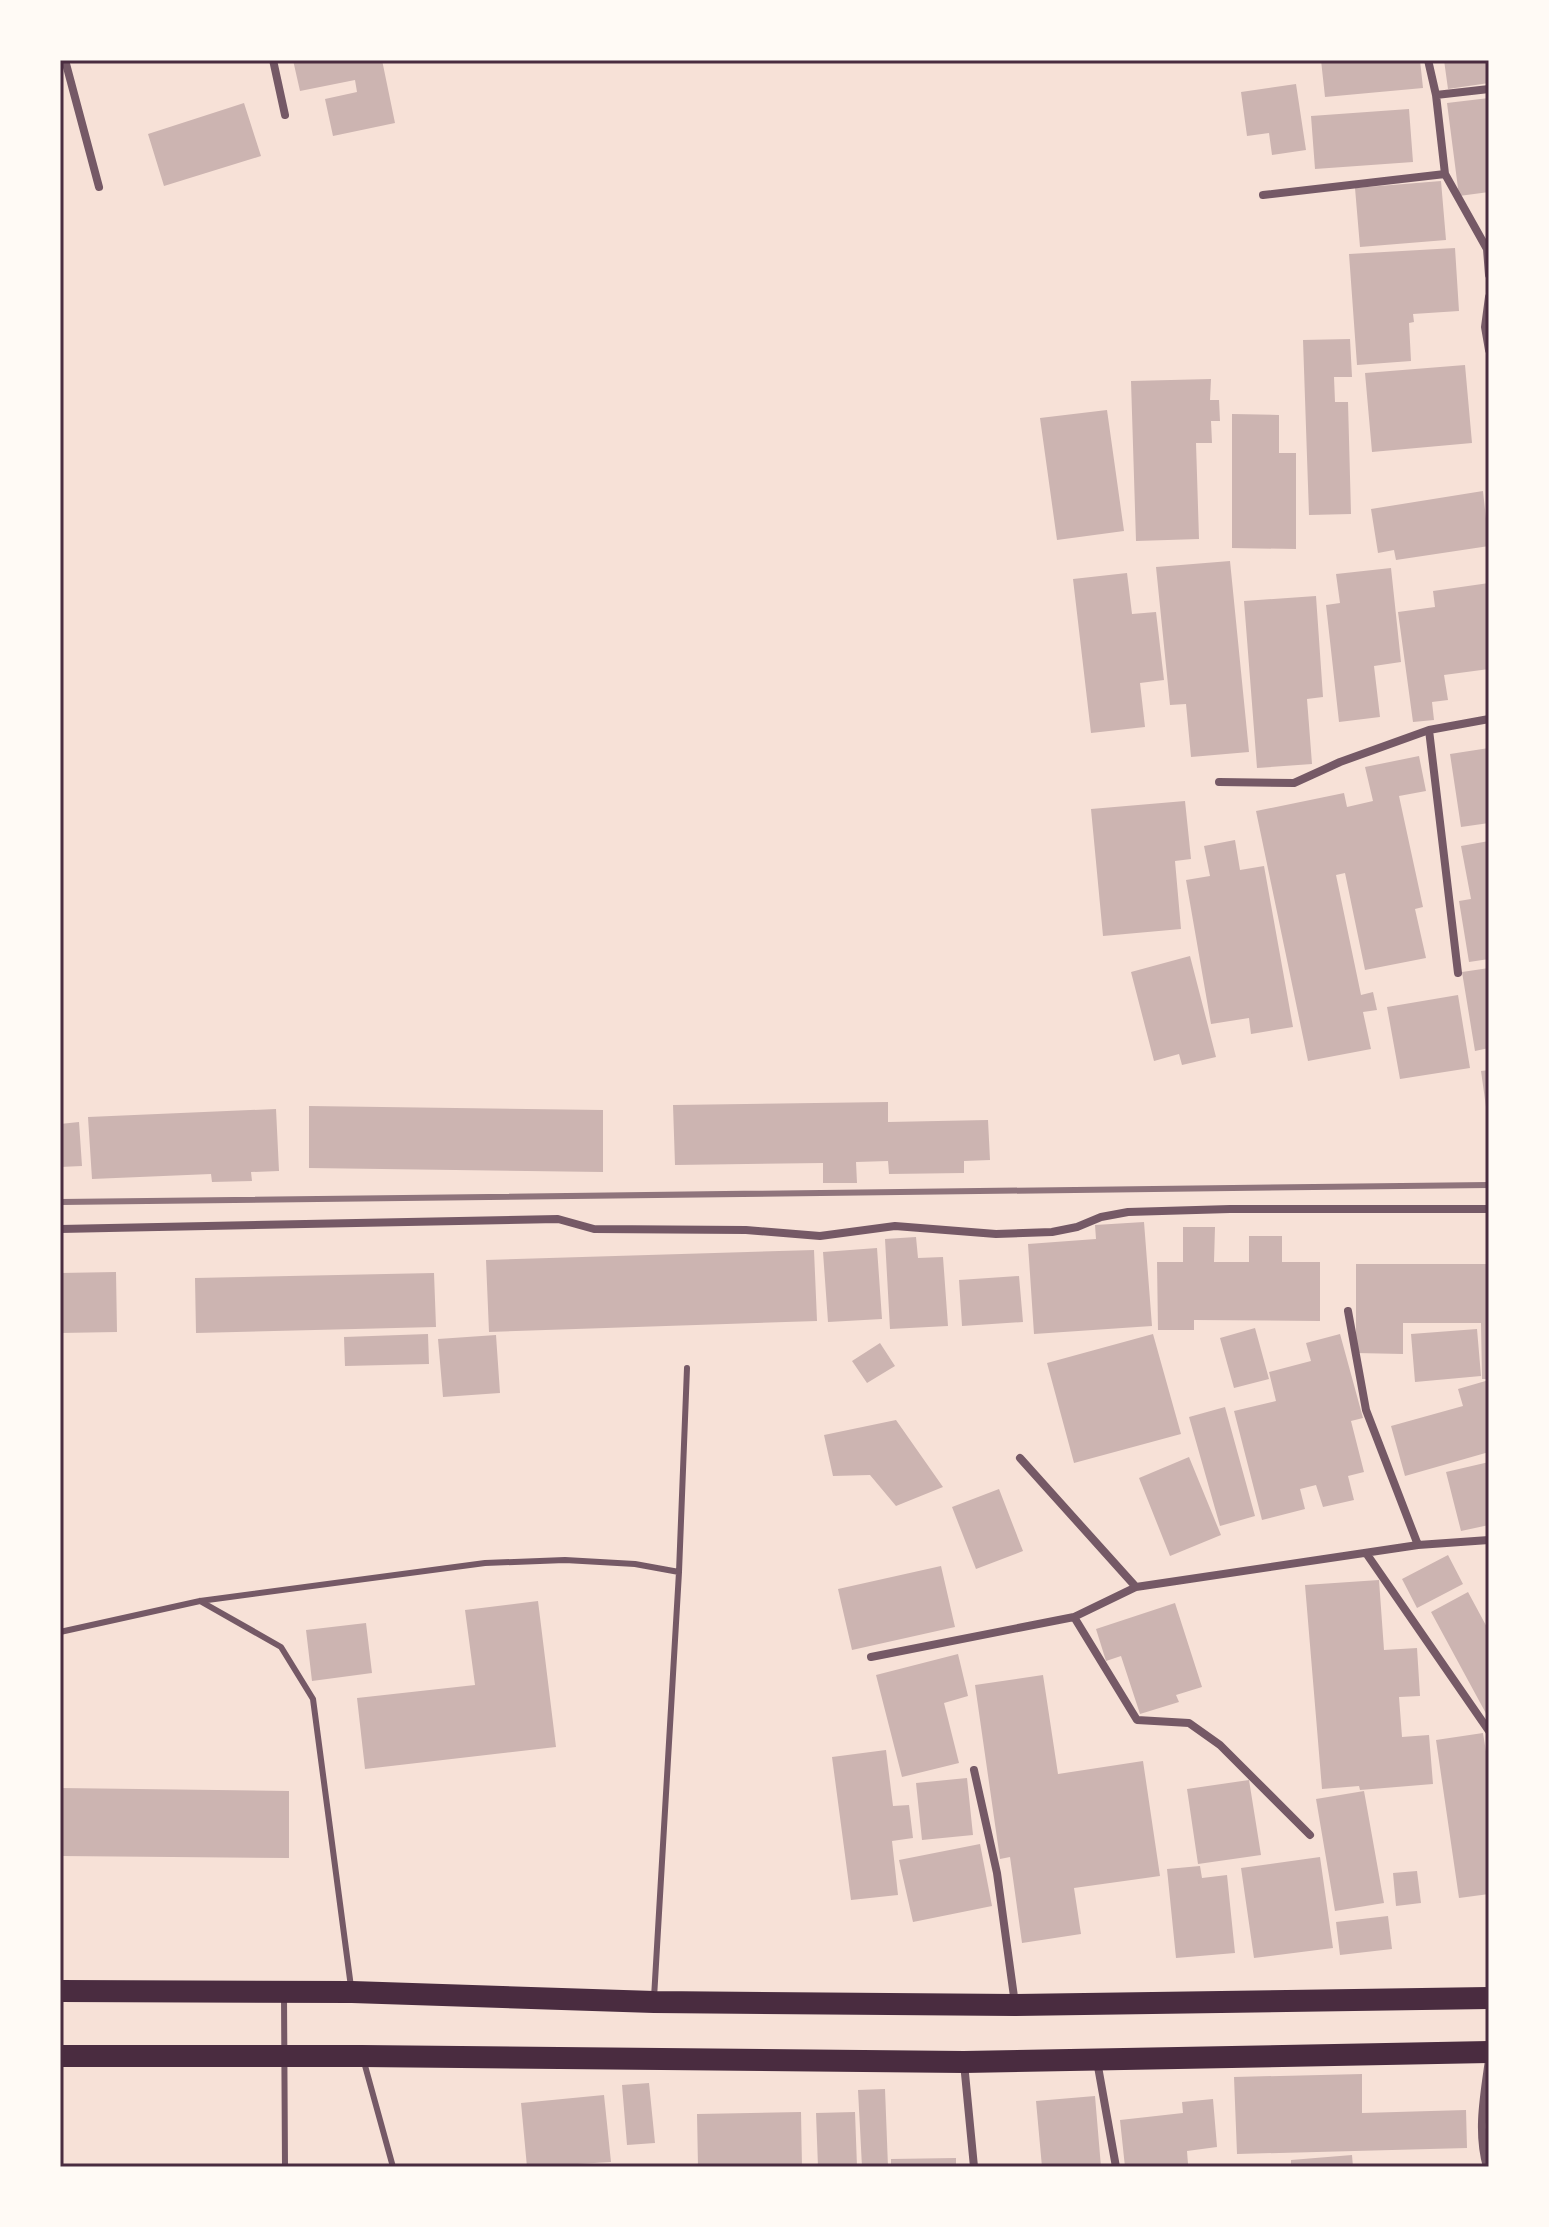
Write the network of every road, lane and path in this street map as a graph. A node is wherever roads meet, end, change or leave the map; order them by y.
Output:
1 (65, 60) edge
2 (273, 60) edge
3 (1428, 60) edge
4 (1489, 89) edge
5 (1436, 95) junction
6 (285, 115) dead end
7 (1445, 174) junction
8 (99, 187) dead end
9 (1263, 195) dead end
10 (1489, 275) edge
11 (1489, 297) edge
12 (1487, 327) edge
13 (1489, 350) edge
14 (1489, 719) edge
15 (1429, 730) junction
16 (1219, 782) dead end
17 (1458, 973) dead end
18 (1489, 1209) edge
19 (60, 1229) edge
20 (1348, 1311) dead end
21 (687, 1368) dead end
22 (1020, 1458) dead end
23 (1489, 1540) edge
24 (1418, 1545) junction
25 (1366, 1553) junction
26 (679, 1572) junction
27 (1136, 1587) junction
28 (200, 1601) junction
29 (1074, 1617) junction
30 (60, 1632) edge
31 (871, 1657) dead end
32 (1489, 1731) edge
33 (974, 1770) dead end
34 (1310, 1835) dead end
35 (60, 1991) edge
36 (284, 1992) junction
37 (352, 1992) junction
38 (1489, 1998) edge
39 (654, 2002) junction
40 (1015, 2005) junction
41 (1489, 2052) edge
42 (60, 2056) edge
43 (284, 2056) junction
44 (362, 2056) junction
45 (1096, 2060) junction
46 (1489, 2060) edge
47 (964, 2062) junction
48 (285, 2167) edge
49 (393, 2167) edge
50 (974, 2167) edge
51 (1116, 2167) edge
52 (1487, 2167) edge

1 - 8 street
2 - 6 street
3 - 5 street
4 - 5 street
5 - 7 street
7 - 9 street
7 - 10 street
11 - 12 street
12 - 13 street
14 - 15 street
15 - 16 street
15 - 17 street
18 - 19 street
20 - 24 street
21 - 26 lane
22 - 27 street
23 - 24 street
24 - 25 street
25 - 27 street
25 - 32 street
26 - 28 lane
26 - 39 lane
27 - 29 street
28 - 30 lane
28 - 37 lane
29 - 31 street
29 - 34 street
33 - 40 street
35 - 36 highway
36 - 37 highway
36 - 43 lane
37 - 39 highway
38 - 40 highway
39 - 40 highway
41 - 45 highway
42 - 43 highway
43 - 44 highway
43 - 48 lane
44 - 47 highway
44 - 49 lane
45 - 47 highway
45 - 51 street
46 - 52 street
47 - 50 street

